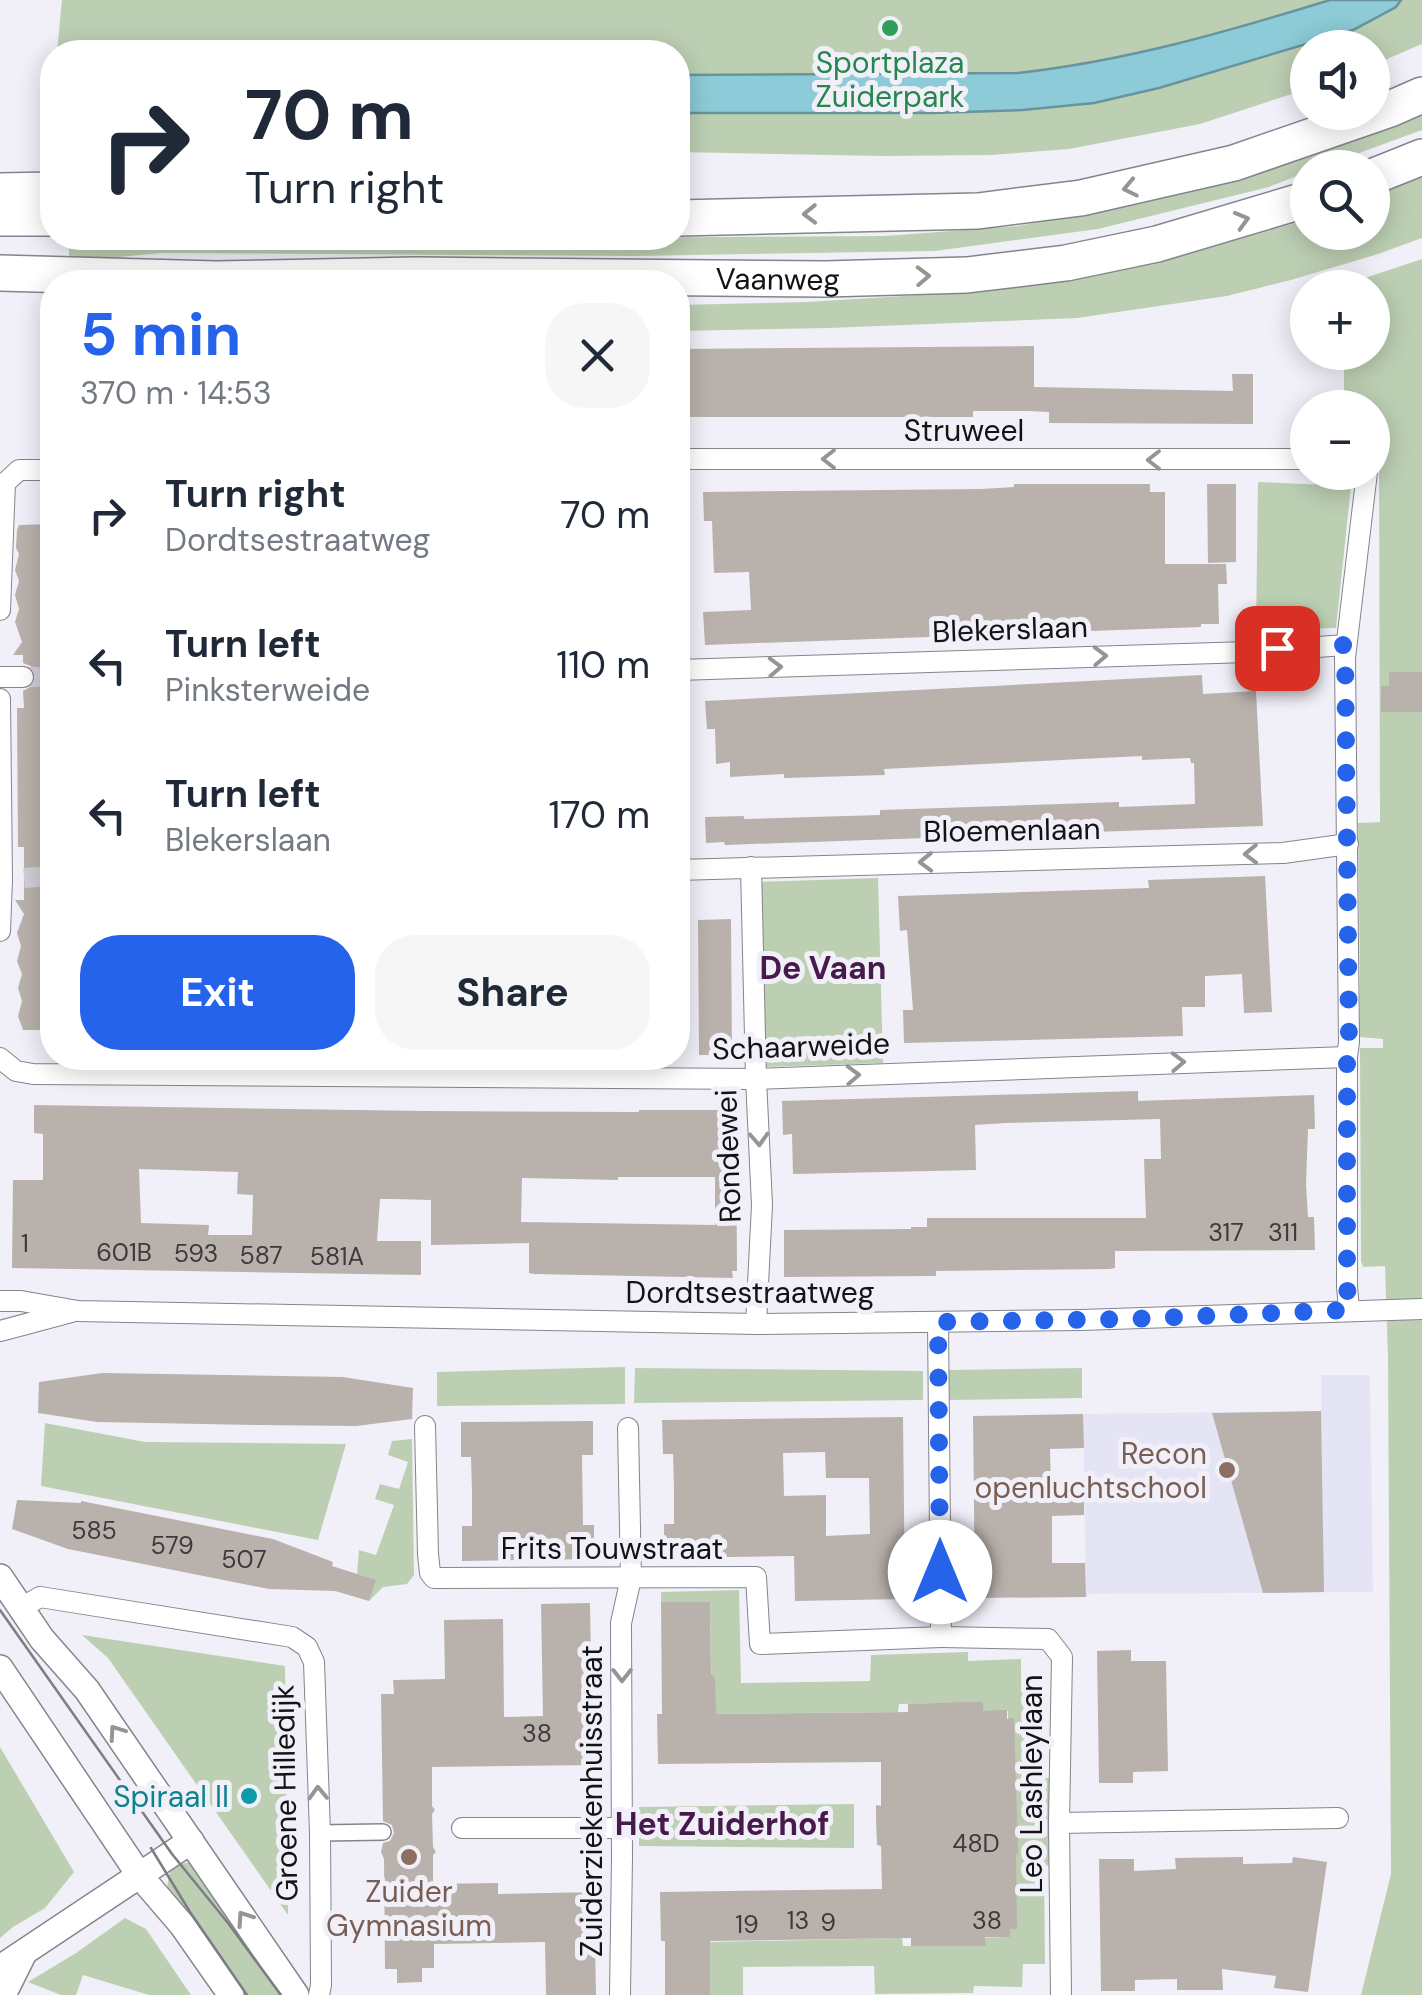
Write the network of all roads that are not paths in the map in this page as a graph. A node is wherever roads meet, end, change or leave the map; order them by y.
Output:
1 (1422, 95) edge
2 (1422, 157) edge
3 (1390, 170) edge
4 (40, 190) edge
5 (0, 191) edge
6 (1290, 204) edge
7 (0, 218) edge
8 (40, 218) edge
9 (690, 218) edge
10 (0, 273) edge
11 (40, 274) edge
12 (690, 278) edge
13 (690, 459) edge
14 (1290, 459) edge
15 (40, 470) edge
16 (1365, 490) edge
17 (0, 610) edge
18 (1345, 645) junction
19 (690, 670) edge
20 (0, 676) edge
21 (23, 677) tunnel mouth
22 (0, 698) edge
23 (1348, 844) junction
24 (751, 866) junction
25 (690, 869) edge
26 (24, 878) tunnel mouth
27 (1, 880) edge
28 (0, 930) edge
29 (1347, 1056) junction
30 (8, 1065) edge
31 (756, 1079) junction
32 (0, 1302) edge
33 (1422, 1309) edge
34 (78, 1310) junction
35 (1349, 1310) junction
36 (938, 1322) junction
37 (756, 1324) junction
38 (0, 1331) edge
39 (424, 1426) dead end
40 (628, 1428) dead end
41 (0, 1577) edge
42 (631, 1578) junction
43 (21, 1608) junction
44 (941, 1637) junction
45 (0, 1668) edge
46 (1338, 1818) dead end
47 (1059, 1823) junction
48 (462, 1828) dead end
49 (622, 1828) junction
50 (383, 1832) dead end
51 (320, 1833) junction
52 (191, 1841) junction
53 (140, 1876) junction
54 (25, 1951) junction
55 (0, 1968) edge
56 (2, 1994) edge
57 (230, 1995) edge
58 (296, 1995) edge
59 (319, 1995) edge
60 (620, 1995) edge
61 (1061, 1995) edge

1 -> 9 highway, Vaanweg
2 - 3 highway
4 - 5 highway
12 -> 6 highway, Vaanweg
7 - 8 highway
10 -> 11 highway, Vaanweg
14 -> 13 street, Struweel
15 - 17 street
16 - 18 street
19 -> 18 street, Blekerslaan
18 - 23 street
20 - 21 street
22 - 27 street
23 -> 24 street, Bloemenlaan
23 - 29 street
24 - 25 street, Bloemenlaan
24 - 31 street, Rondewei
26 - 27 street
27 - 28 street
31 -> 29 street, Schaarweide
29 - 35 street
30 - 31 street, Schaarweide
31 -> 37 street, Rondewei
32 - 34 street, Dordtsestraatweg
33 - 35 street, Dordtsestraatweg
34 - 37 street, Dordtsestraatweg
34 - 38 street, Dordtsestraatweg
35 - 36 street, Dordtsestraatweg
36 - 37 street, Dordtsestraatweg
36 - 44 street
39 - 42 street, Frits Touwstraat
40 - 42 street, Zuiderziekenhuisstraat
41 - 43 street, Groene Hilledijk
42 - 44 street, Frits Touwstraat
42 -> 49 street, Zuiderziekenhuisstraat
51 -> 43 street, Groene Hilledijk
52 -> 43 street, Groene Hilledijk
44 - 47 street, Leo Lashleylaan
45 - 53 street
46 - 47 street
47 - 61 street, Leo Lashleylaan
48 - 49 street
49 - 60 street, Zuiderziekenhuisstraat
50 - 51 street
51 - 59 street, Groene Hilledijk
52 - 53 street
58 -> 52 street, Groene Hilledijk
53 - 54 street
53 - 57 street
54 - 55 street
54 - 56 street

